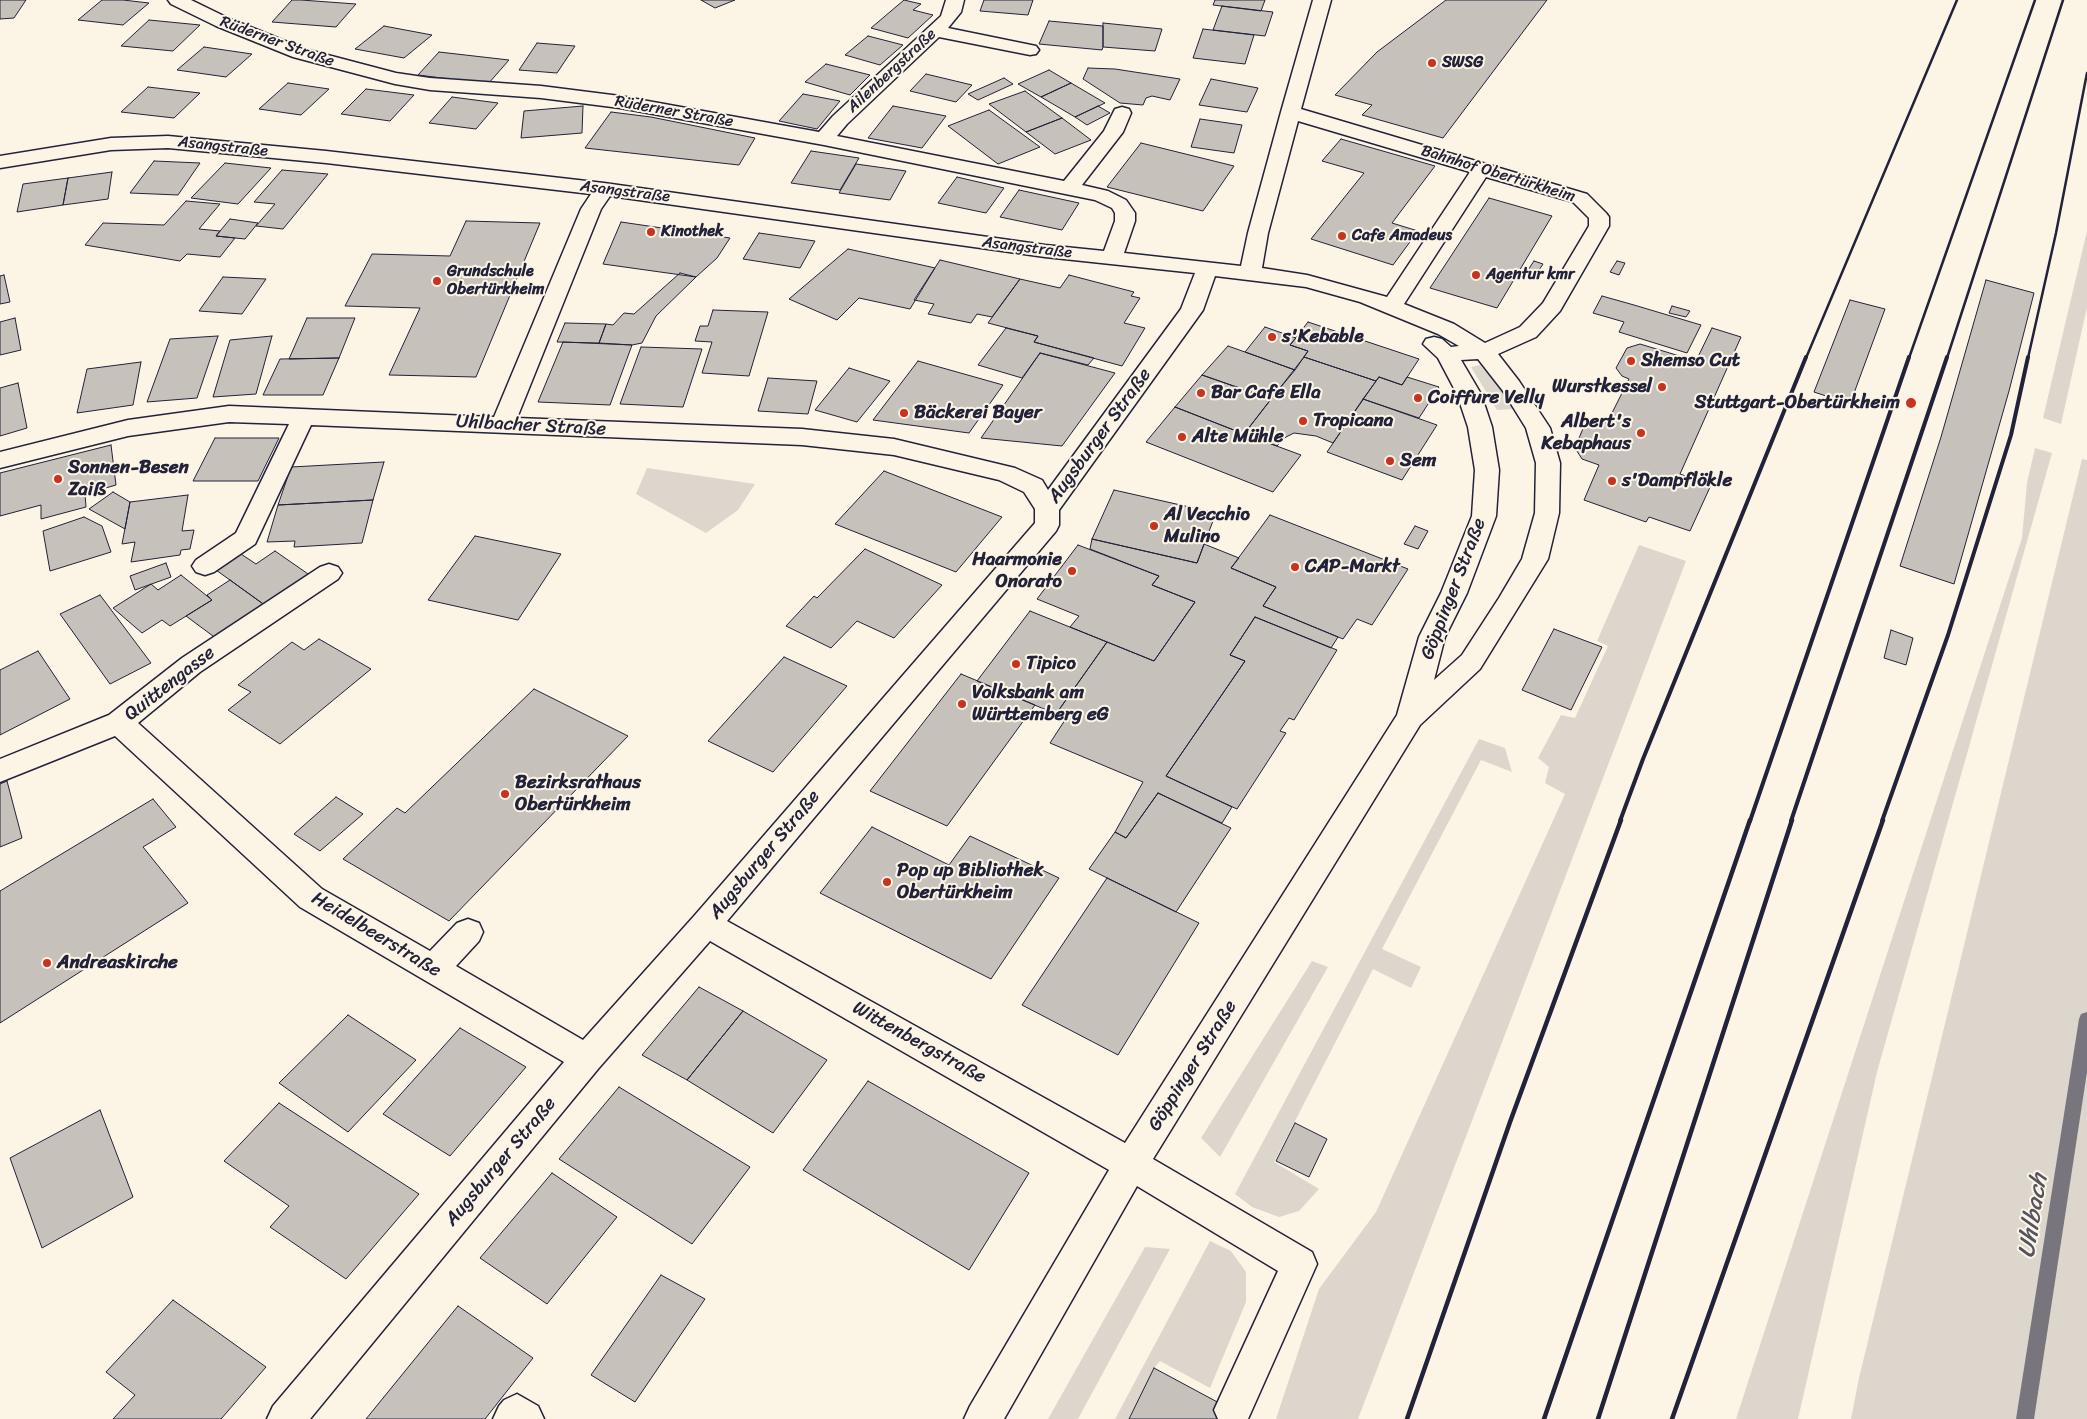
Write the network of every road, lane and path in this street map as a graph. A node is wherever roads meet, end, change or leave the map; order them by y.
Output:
1 (177, 0) edge
2 (955, 0) edge
3 (1322, 0) edge
4 (934, 31) junction
5 (1030, 50) dead end
6 (1290, 112) junction
7 (1122, 113) dead end
8 (824, 140) junction
9 (0, 162) edge
10 (1482, 168) junction
11 (1069, 188) junction
12 (604, 189) junction
13 (1112, 258) junction
14 (1208, 269) junction
15 (1250, 272) junction
16 (1368, 297) junction
17 (1392, 306) junction
18 (1484, 352) junction
19 (1446, 354) junction
20 (304, 416) junction
21 (503, 424) junction
22 (0, 460) edge
23 (1046, 509) junction
24 (205, 566) dead end
25 (329, 573) dead end
26 (1410, 716) junction
27 (119, 723) junction
28 (0, 771) edge
29 (706, 924) junction
30 (468, 932) dead end
31 (433, 969) junction
32 (587, 1059) junction
33 (1131, 1164) junction
34 (1233, 1410) dead end
35 (286, 1419) edge
36 (512, 1419) edge
37 (525, 1419) edge
38 (983, 1419) edge

1 - 8 street, Rüderner Straße
2 - 4 street, Ailenbergstraße
3 - 6 street
4 - 5 street
4 - 8 street, Ailenbergstraße
6 - 10 street, Bahnhof Obertürkheim
6 - 15 street
7 - 11 street
8 - 11 street, Rüderner Straße
9 - 12 street, Asangstraße
10 - 17 street
10 - 18 street, Bahnhof Obertürkheim
11 - 13 street, Rüderner Straße
12 - 13 street, Asangstraße
12 - 21 street
13 - 14 street, Asangstraße
14 - 15 street, Asangstraße
14 - 23 street, Augsburger Straße
15 - 16 street, Göppinger Straße
16 - 17 street, Göppinger Straße
16 - 19 street, Göppinger Straße
17 - 18 street, Göppinger Straße
18 - 19 street, Bahnhof Obertürkheim
18 - 26 street, Göppinger Straße
19 - 26 street, Göppinger Straße
20 - 21 street, Uhlbacher Straße
20 - 22 street, Uhlbacher Straße
20 - 24 street
21 - 23 street, Uhlbacher Straße
23 - 29 street, Augsburger Straße
25 - 27 street, Quittengasse
26 - 33 street, Göppinger Straße
27 - 28 street, Quittengasse
27 - 31 street, Heidelbeerstraße
29 - 32 street, Augsburger Straße
29 - 33 street, Wittenbergstraße
30 - 31 street
31 - 32 street, Heidelbeerstraße
32 - 35 street, Augsburger Straße
33 - 34 street, Wittenbergstraße
33 - 38 street, Göppinger Straße
36 - 37 street

